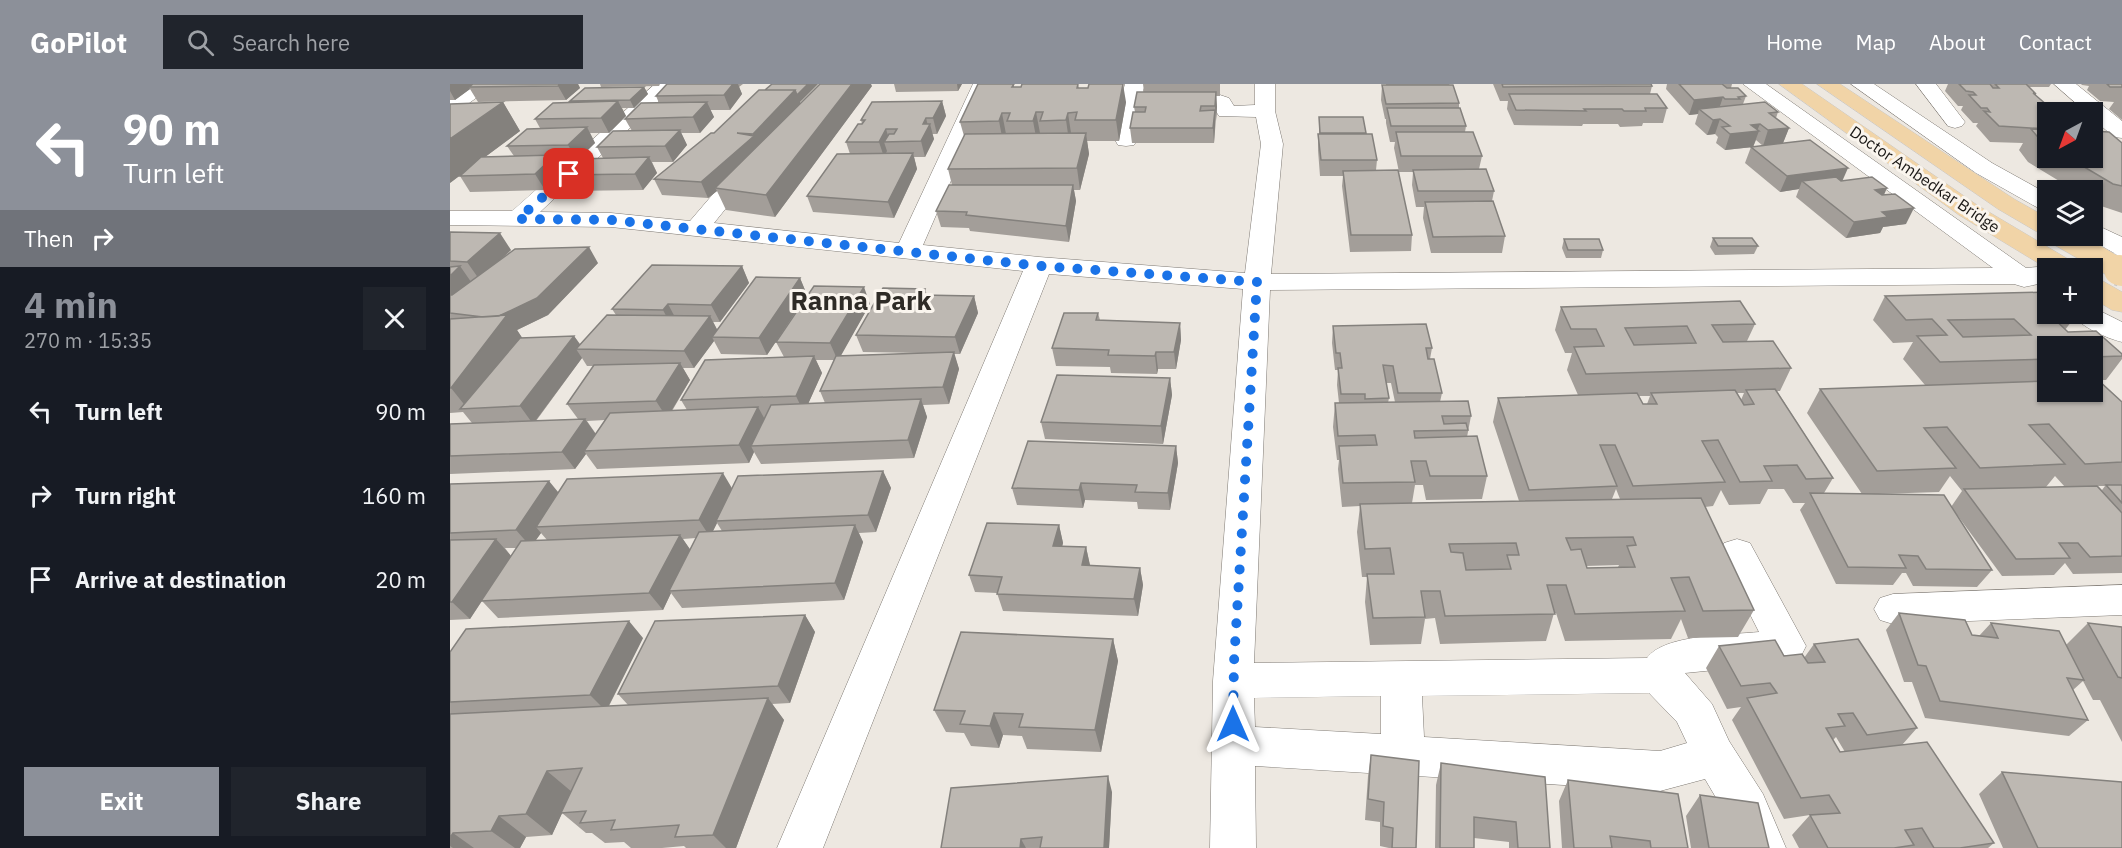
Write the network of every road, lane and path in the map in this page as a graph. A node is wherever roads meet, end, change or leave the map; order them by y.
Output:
1 (485, 84) edge
2 (667, 84) edge
3 (983, 84) edge
4 (1753, 84) edge
5 (1789, 84) edge
6 (1827, 84) edge
7 (1861, 84) edge
8 (1926, 84) edge
9 (2064, 84) edge
10 (1133, 93) edge
11 (1265, 98) edge
12 (450, 108) edge
13 (1955, 122) dead end
14 (2122, 132) edge
15 (1126, 140) dead end
16 (764, 150) edge
17 (2037, 198) edge
18 (450, 218) edge
19 (518, 219) junction
20 (2037, 222) edge
21 (696, 229) junction
22 (2103, 236) edge
23 (2078, 246) edge
24 (2122, 247) edge
25 (908, 251) junction
26 (2047, 258) edge
27 (2122, 259) edge
28 (2103, 262) edge
29 (1040, 266) junction
30 (2122, 271) edge
31 (2037, 275) edge
32 (2020, 276) junction
33 (1257, 282) junction
34 (2037, 286) edge
35 (2103, 293) edge
36 (2122, 304) edge
37 (2103, 323) edge
38 (2122, 333) edge
39 (1737, 553) dead end
40 (2122, 600) edge
41 (1893, 609) dead end
42 (1658, 675) junction
43 (1401, 679) junction
44 (1233, 681) junction
45 (1233, 745) junction
46 (1711, 752) junction
47 (1403, 755) junction
48 (800, 848) edge
49 (1233, 848) edge
50 (1763, 848) edge

1 - 12 street
2 - 19 street
3 - 25 street
4 - 32 street
5 - 26 main road, Doctor Ambedkar Bridge
6 - 20 main road, Doctor Ambedkar Bridge
7 - 17 street
8 - 13 street
9 - 14 street
10 - 11 street
10 - 15 street
11 - 33 street
16 - 21 street
18 - 19 street
19 - 21 street
21 - 25 street
22 - 24 street
23 - 30 main road, bridge
25 - 29 street
27 - 28 street
29 - 33 street
29 - 48 street
31 - 32 street
32 - 33 street
32 - 34 street
33 - 44 street
35 - 36 main road
37 - 38 street
39 - 42 street
40 - 41 street
42 - 43 street
42 - 46 street
43 - 44 street
43 - 47 street
44 - 45 street
45 - 47 street
45 - 49 street
46 - 47 street
46 - 50 street

